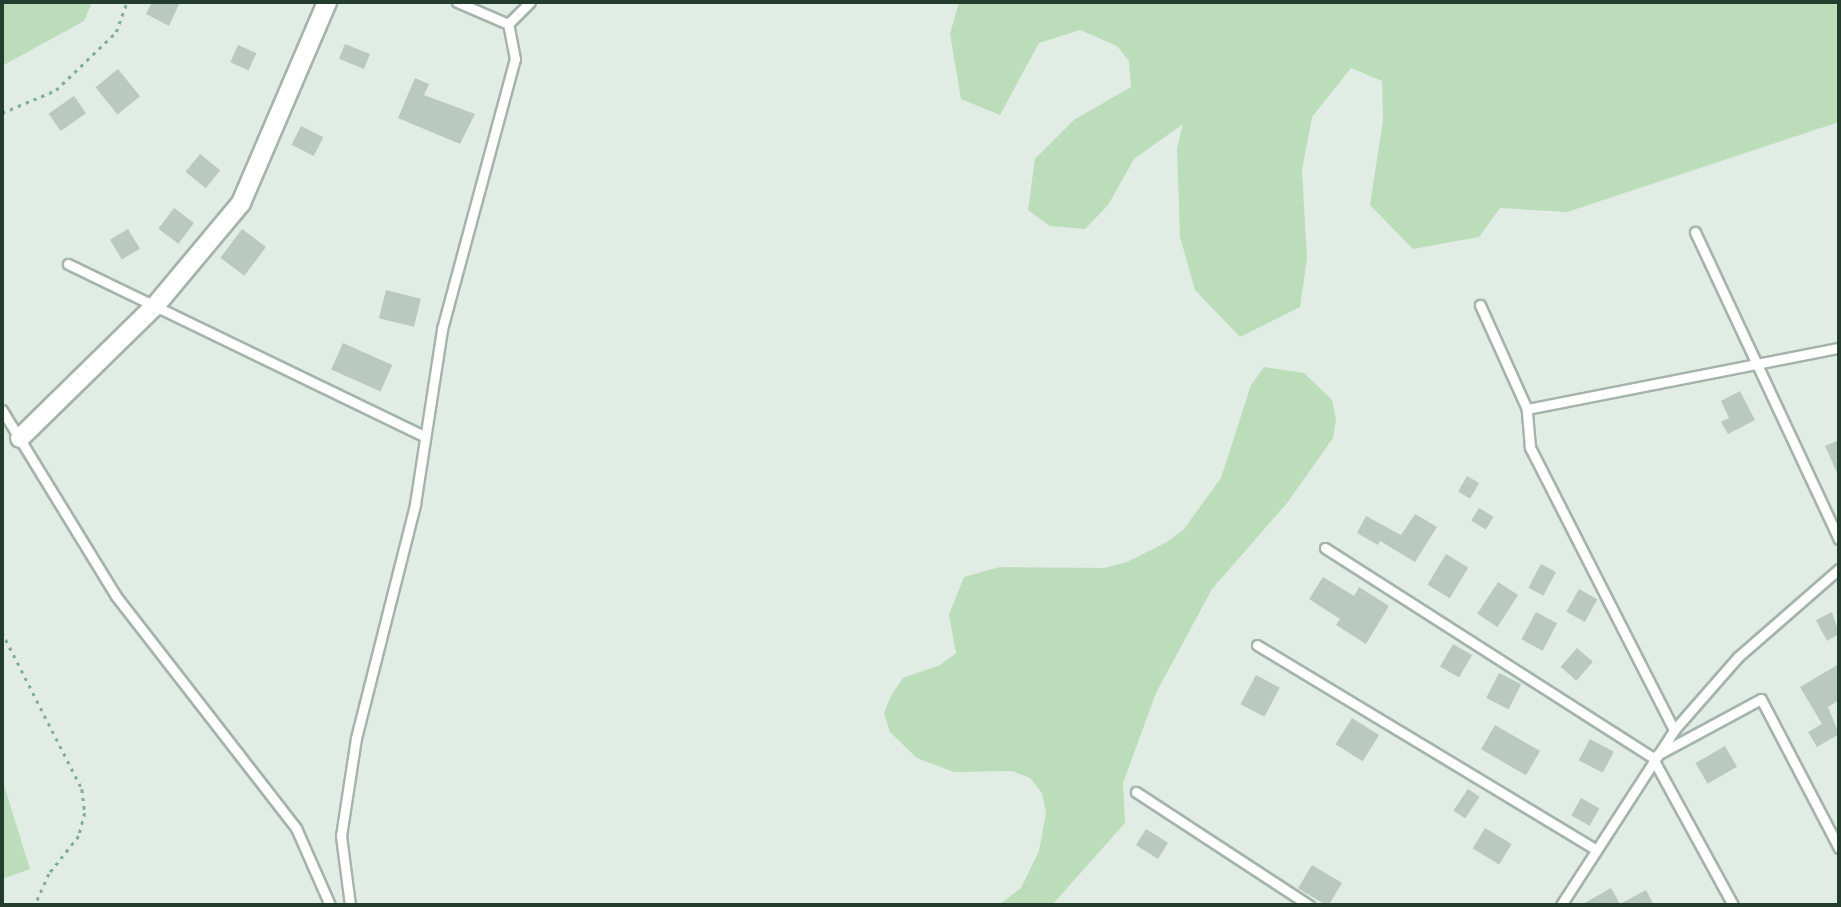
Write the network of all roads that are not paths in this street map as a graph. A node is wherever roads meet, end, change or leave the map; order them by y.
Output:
1 (327, 2) edge
2 (457, 2) edge
3 (530, 2) edge
4 (508, 24) junction
5 (1695, 232) dead end
6 (68, 264) dead end
7 (1480, 305) dead end
8 (155, 306) junction
9 (1839, 348) edge
10 (1759, 363) junction
11 (2, 410) edge
12 (1527, 410) junction
13 (424, 436) junction
14 (20, 438) junction
15 (1839, 539) edge
16 (1325, 548) dead end
17 (1839, 569) edge
18 (1257, 645) dead end
19 (1674, 730) junction
20 (1652, 757) junction
21 (1136, 792) dead end
22 (1839, 848) edge
23 (1595, 849) junction
24 (330, 905) edge
25 (350, 905) edge
26 (1309, 905) edge
27 (1561, 905) edge
28 (1733, 905) edge

1 - 8 street
2 - 4 lane
3 - 4 lane
4 - 13 lane
5 - 10 lane
6 - 8 lane
7 - 12 lane
8 - 13 lane
8 - 14 street
9 - 10 lane
10 - 12 lane
10 - 15 lane
11 - 14 lane
12 - 19 lane
13 - 25 lane
14 - 24 lane
16 - 20 lane
17 - 19 lane
18 - 23 lane
19 - 20 lane
20 - 22 lane
20 - 23 lane
20 - 28 lane
21 - 26 lane
23 - 27 lane

